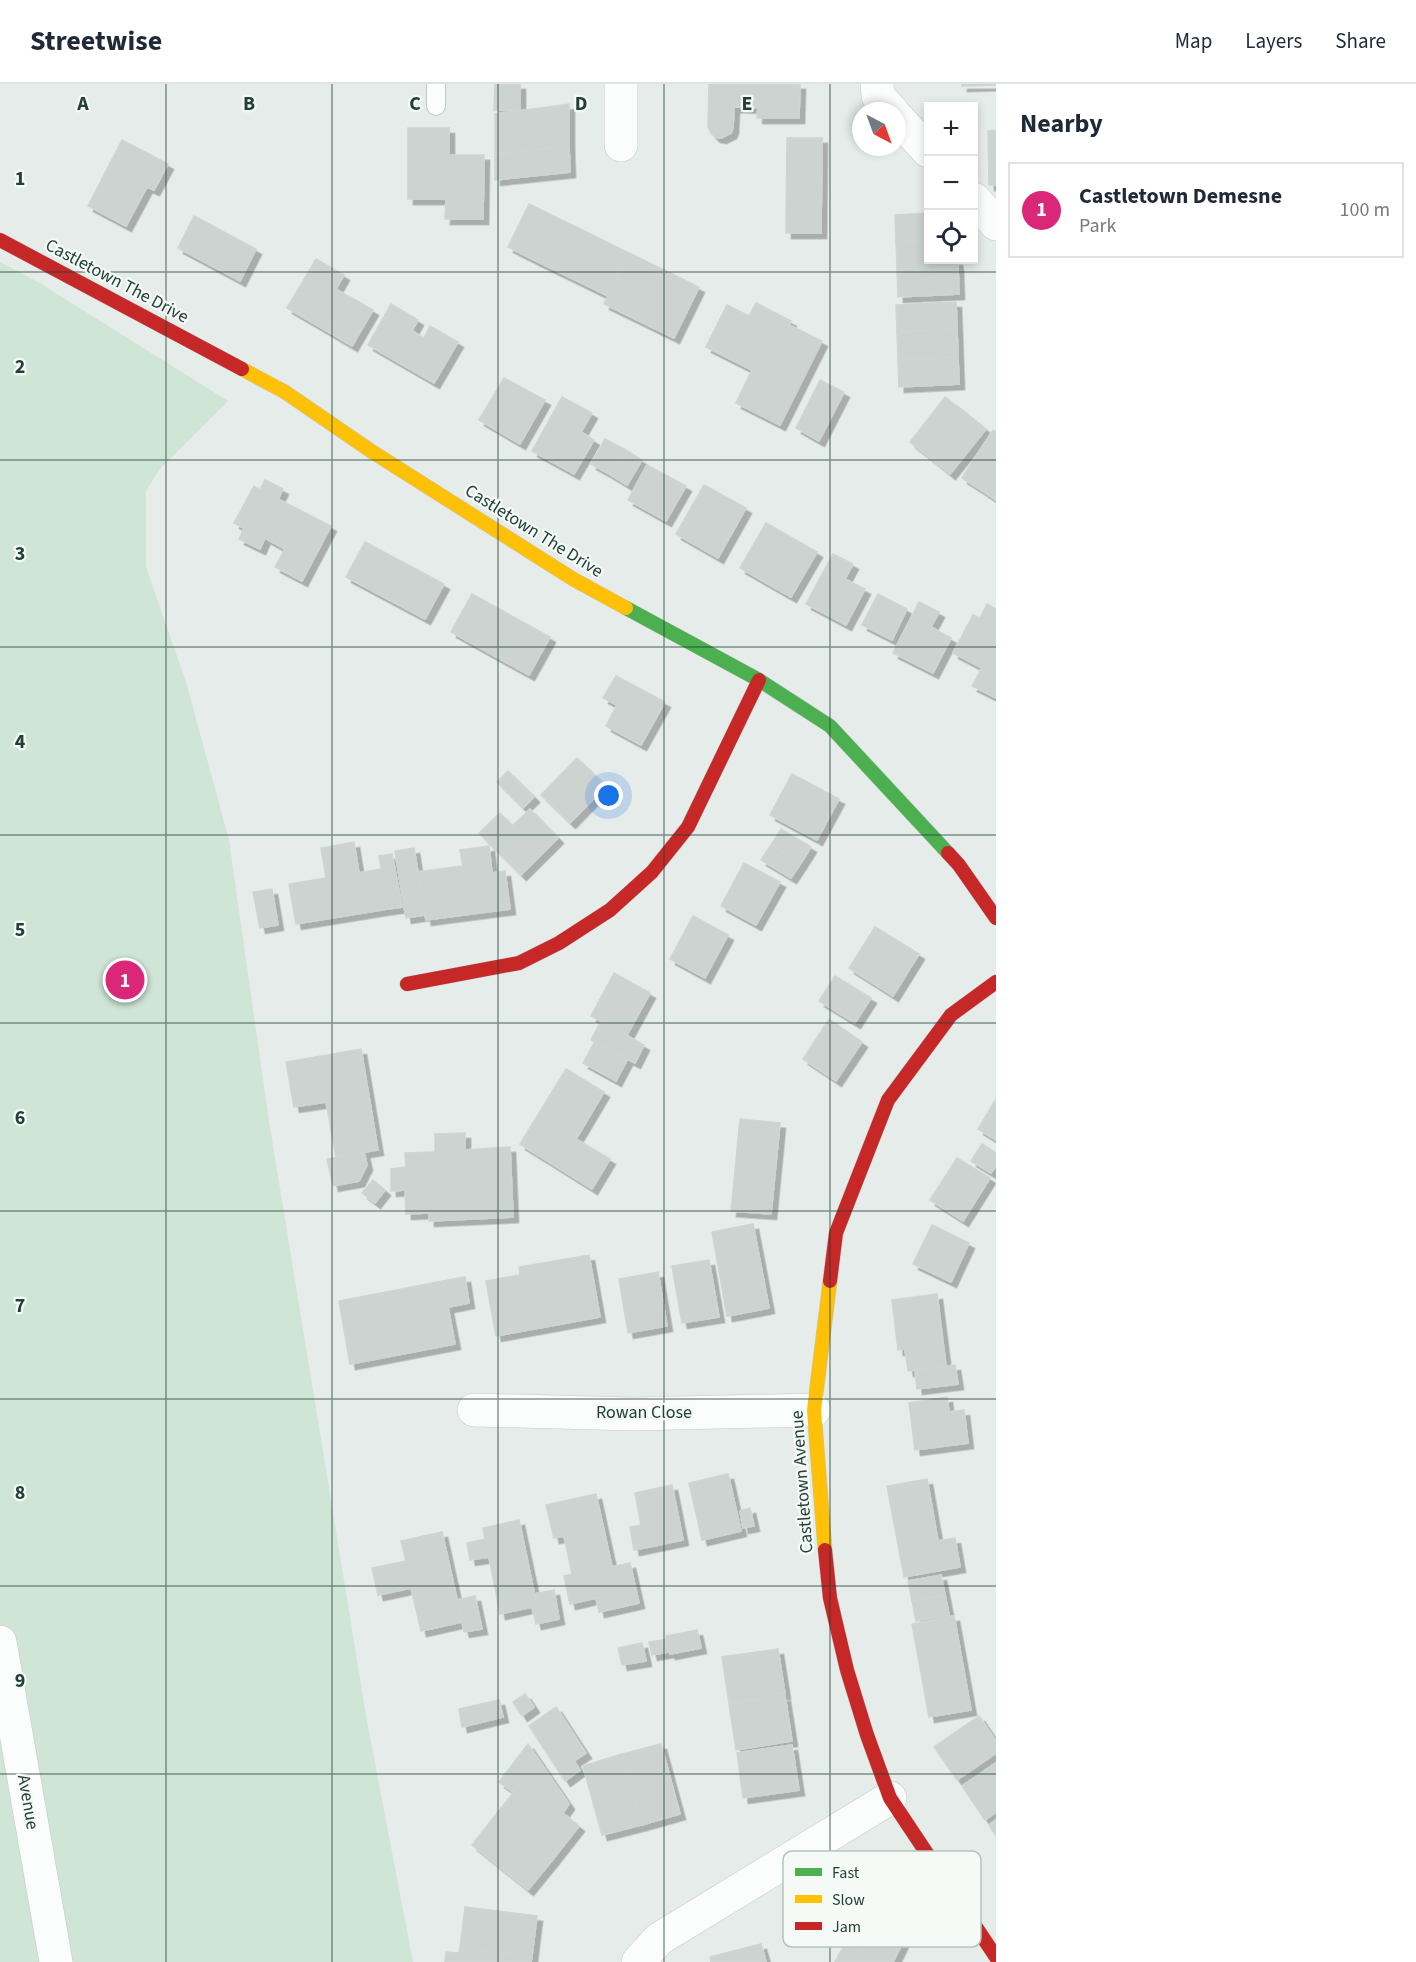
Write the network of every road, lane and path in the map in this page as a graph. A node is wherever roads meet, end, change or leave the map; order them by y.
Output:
1 (436, 84) edge
2 (621, 84) edge
3 (877, 84) edge
4 (884, 102) edge
5 (436, 106) dead end
6 (906, 127) edge
7 (621, 145) dead end
8 (924, 147) edge
9 (978, 204) edge
10 (996, 224) edge
11 (0, 240) edge
12 (759, 680) junction
13 (996, 918) edge
14 (996, 982) edge
15 (407, 984) dead end
16 (474, 1410) dead end
17 (814, 1410) junction
18 (0, 1642) edge
19 (890, 1798) junction
20 (803, 1851) edge
21 (925, 1851) edge
22 (783, 1863) edge
23 (981, 1934) edge
24 (996, 1957) edge
25 (56, 1962) edge
26 (638, 1962) edge

1 - 5 lane
2 - 7 street
3 - 4 street
6 - 8 street
9 - 10 street
11 - 12 street, Castletown The Drive
12 - 13 street, Castletown The Drive
12 - 15 street
14 - 17 street, Castletown Avenue
16 - 17 street, Rowan Close
17 - 19 street, Castletown Avenue
18 - 25 street, Avenue
19 - 20 street
19 - 21 street, Castletown Avenue
22 - 26 street
23 - 24 street, Castletown Avenue

